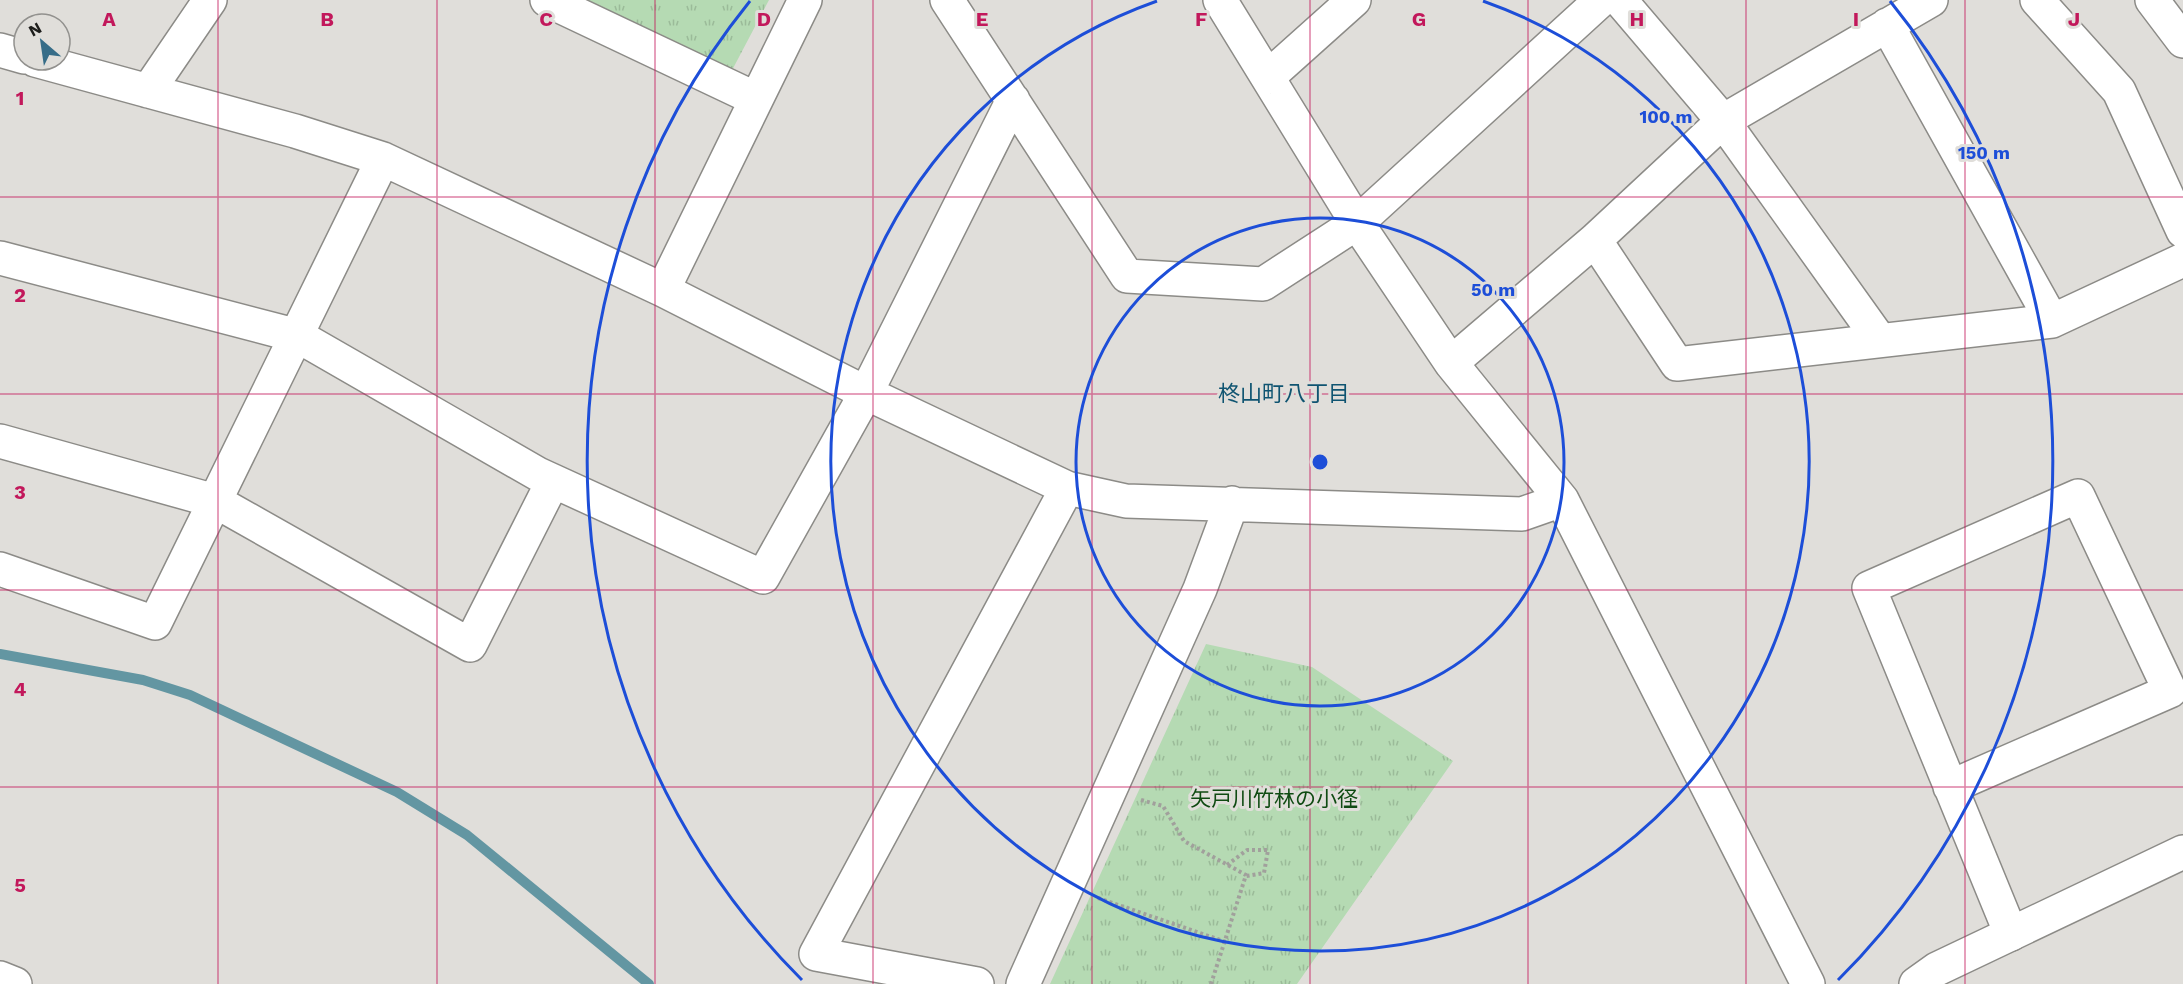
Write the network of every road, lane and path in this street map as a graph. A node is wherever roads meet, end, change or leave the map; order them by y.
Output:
1 (210, 0) edge
2 (547, 0) edge
3 (805, 0) edge
4 (947, 0) edge
5 (1220, 0) edge
6 (1354, 0) edge
7 (1601, 0) edge
8 (1620, 0) edge
9 (1931, 0) edge
10 (2037, 0) edge
11 (2152, 0) edge
12 (1887, 25) junction
13 (2183, 41) edge
14 (72, 70) edge
15 (1268, 77) junction
16 (148, 91) junction
17 (756, 99) junction
18 (1013, 100) junction
19 (1723, 121) junction
20 (383, 159) junction
21 (1357, 223) junction
22 (2183, 231) edge
23 (1595, 240) junction
24 (0, 258) edge
25 (2183, 260) edge
26 (663, 290) junction
27 (2052, 321) junction
28 (298, 336) junction
29 (1879, 339) junction
30 (1451, 363) junction
31 (866, 393) junction
32 (0, 441) edge
33 (553, 481) junction
34 (1067, 488) junction
35 (1562, 500) junction
36 (214, 501) junction
37 (1232, 503) junction
38 (0, 569) edge
39 (1950, 787) junction
40 (1109, 792) junction
41 (2183, 852) edge
42 (1227, 865) junction
43 (1246, 876) junction
44 (1066, 886) junction
45 (2011, 934) junction
46 (1226, 942) junction
47 (0, 978) edge
48 (15, 984) edge
49 (977, 984) edge
50 (1023, 984) edge
51 (1211, 984) edge
52 (1808, 984) edge
53 (1916, 984) edge

1 - 16 street
2 - 17 street
3 - 17 street
4 - 18 street
5 - 15 street
6 - 15 street
7 - 21 street
8 - 19 street
9 - 12 street
10 - 22 street
11 - 13 street
12 - 19 street
12 - 27 street
14 - 16 street
15 - 21 street
16 - 20 street
17 - 26 street
18 - 21 street
18 - 31 street
19 - 23 street
19 - 29 street
20 - 26 street
20 - 28 street
21 - 30 street
23 - 29 street
23 - 30 street
24 - 28 street
25 - 27 street
26 - 31 street
27 - 29 street
28 - 33 street
28 - 36 street
30 - 35 street
31 - 33 street
31 - 34 street
32 - 36 street
33 - 36 street
34 - 37 street
34 - 49 street
35 - 37 street
35 - 52 street
36 - 38 street
37 - 40 street
39 - 39 street
39 - 45 street
40 - 42 path
40 - 44 street
41 - 45 street
42 - 43 path
42 - 43 path
43 - 46 path
44 - 46 path
44 - 50 street
45 - 53 street
46 - 51 path
47 - 48 street

